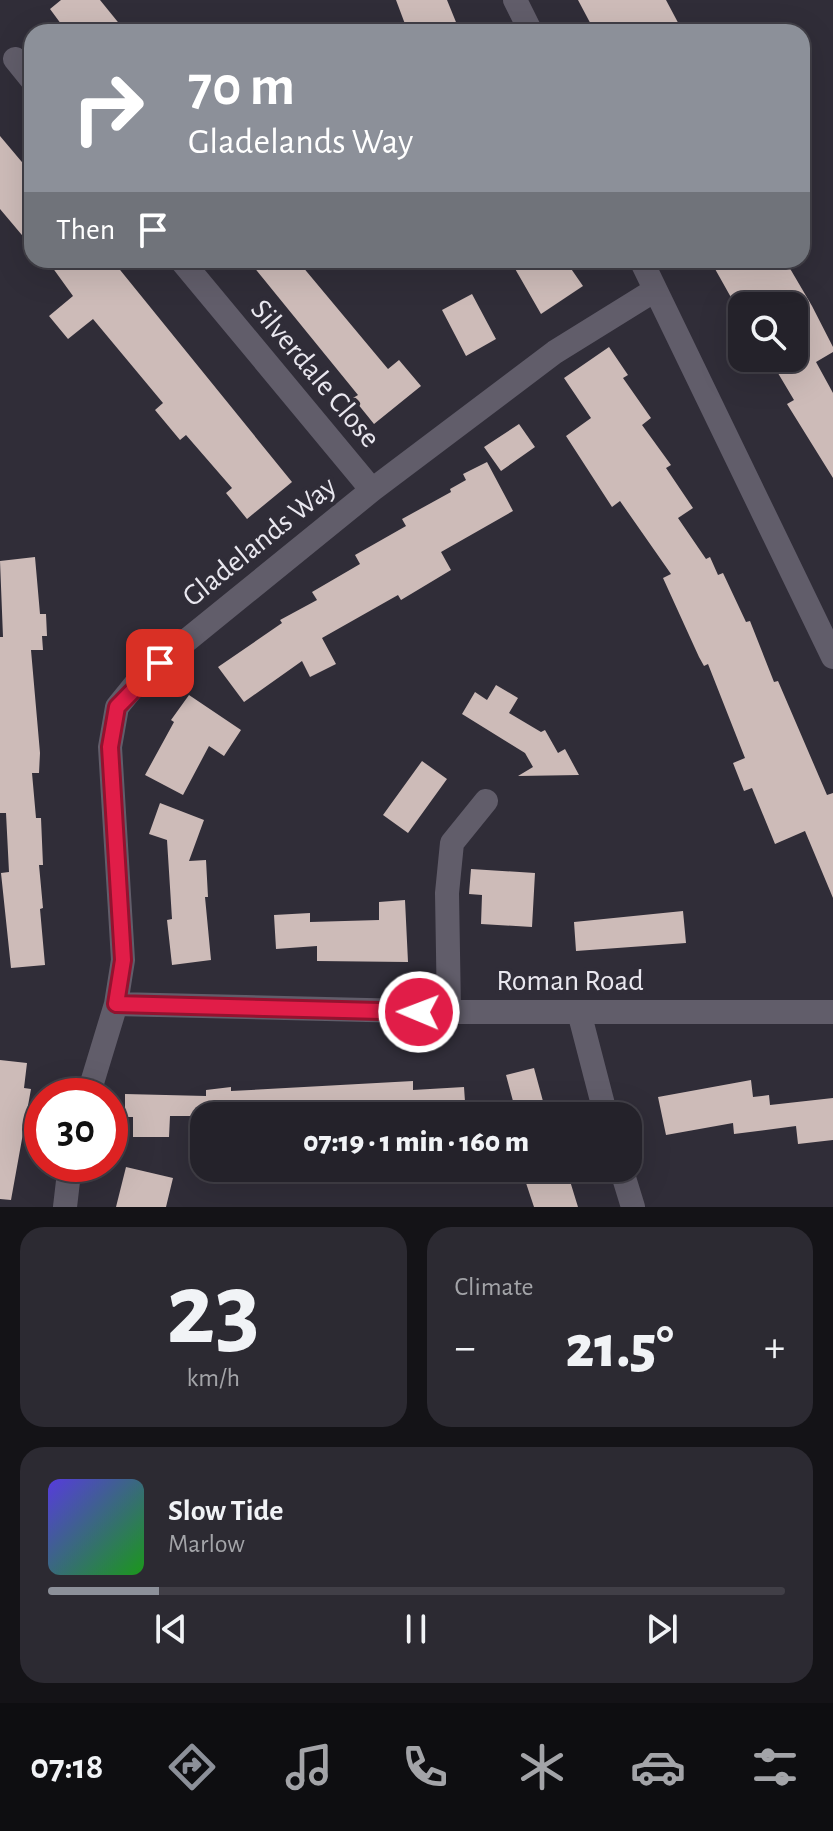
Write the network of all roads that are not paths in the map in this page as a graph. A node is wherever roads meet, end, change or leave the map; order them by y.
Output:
1 (515, 0) edge
2 (527, 24) edge
3 (15, 59) dead end
4 (24, 70) edge
5 (188, 268) edge
6 (645, 268) edge
7 (655, 290) junction
8 (372, 490) junction
9 (833, 657) edge
10 (486, 801) dead end
11 (116, 1004) junction
12 (449, 1012) junction
13 (579, 1012) junction
14 (833, 1012) edge
15 (93, 1078) edge
16 (602, 1102) edge
17 (68, 1182) edge
18 (625, 1182) edge
19 (65, 1207) edge
20 (633, 1207) edge

1 - 2 street
3 - 4 street
5 - 8 street, Silverdale Close
6 - 7 street
7 - 8 street, Gladelands Way
7 - 9 street
8 - 11 street, Gladelands Way
10 - 12 street
11 - 12 street, Roman Road
11 - 15 street, Gladelands Way
12 - 13 street, Roman Road
13 - 14 street, Roman Road
13 - 16 street
17 - 19 street
18 - 20 street

